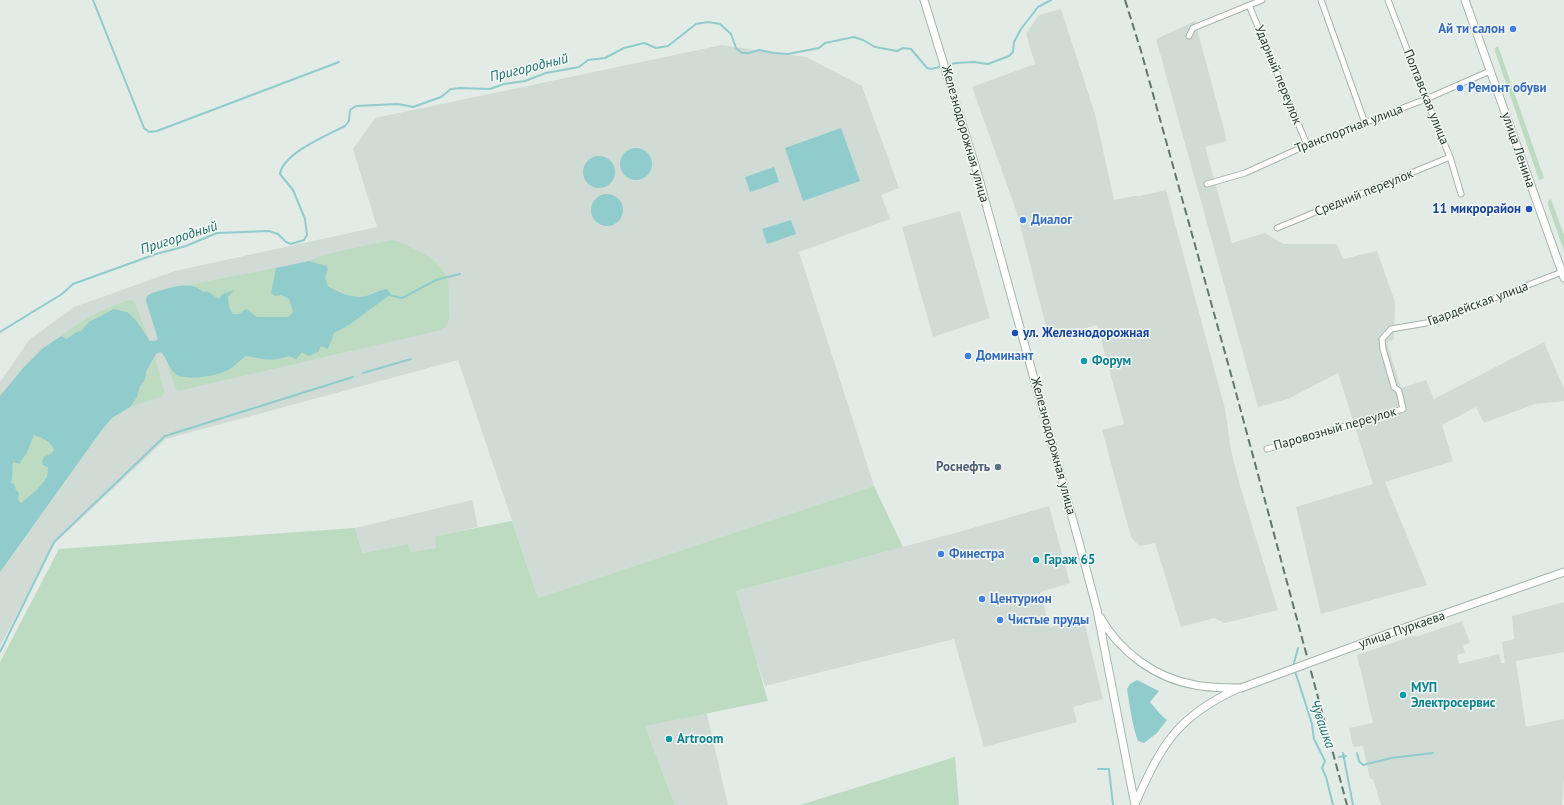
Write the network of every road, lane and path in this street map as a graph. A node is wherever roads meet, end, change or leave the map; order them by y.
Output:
1 (924, 0) edge
2 (1262, 0) edge
3 (1321, 0) edge
4 (1388, 0) edge
5 (1465, 0) edge
6 (1249, 5) junction
7 (1189, 36) dead end
8 (1490, 71) junction
9 (1426, 99) junction
10 (1365, 123) junction
11 (1307, 145) junction
12 (1450, 157) junction
13 (1207, 184) dead end
14 (1461, 194) dead end
15 (1277, 228) dead end
16 (1563, 275) edge
17 (1403, 409) joint
18 (1267, 449) dead end
19 (1564, 572) edge
20 (1096, 610) junction
21 (1241, 688) junction
22 (1135, 805) edge

1 - 20 main road, Железнодорожная улица
2 - 6 street
3 - 10 street
4 - 9 street, Полтавская улица
5 - 8 main road, улица Ленина
6 - 7 street
6 - 11 street, Ударный переулок
8 - 9 street, Транспортная улица
8 - 16 main road, улица Ленина
9 - 10 street, Транспортная улица
9 - 12 street, Полтавская улица
10 - 11 street, Транспортная улица
11 - 13 street, Транспортная улица
12 - 14 street, Полтавская улица
12 - 15 street, Средний переулок
16 - 17 street, Гвардейская улица
17 - 18 street, Паровозный переулок
19 - 21 main road, улица Пуркаева, bridge
20 - 21 main road
20 - 22 main road, Железнодорожная улица
21 - 22 main road, улица Пуркаева

